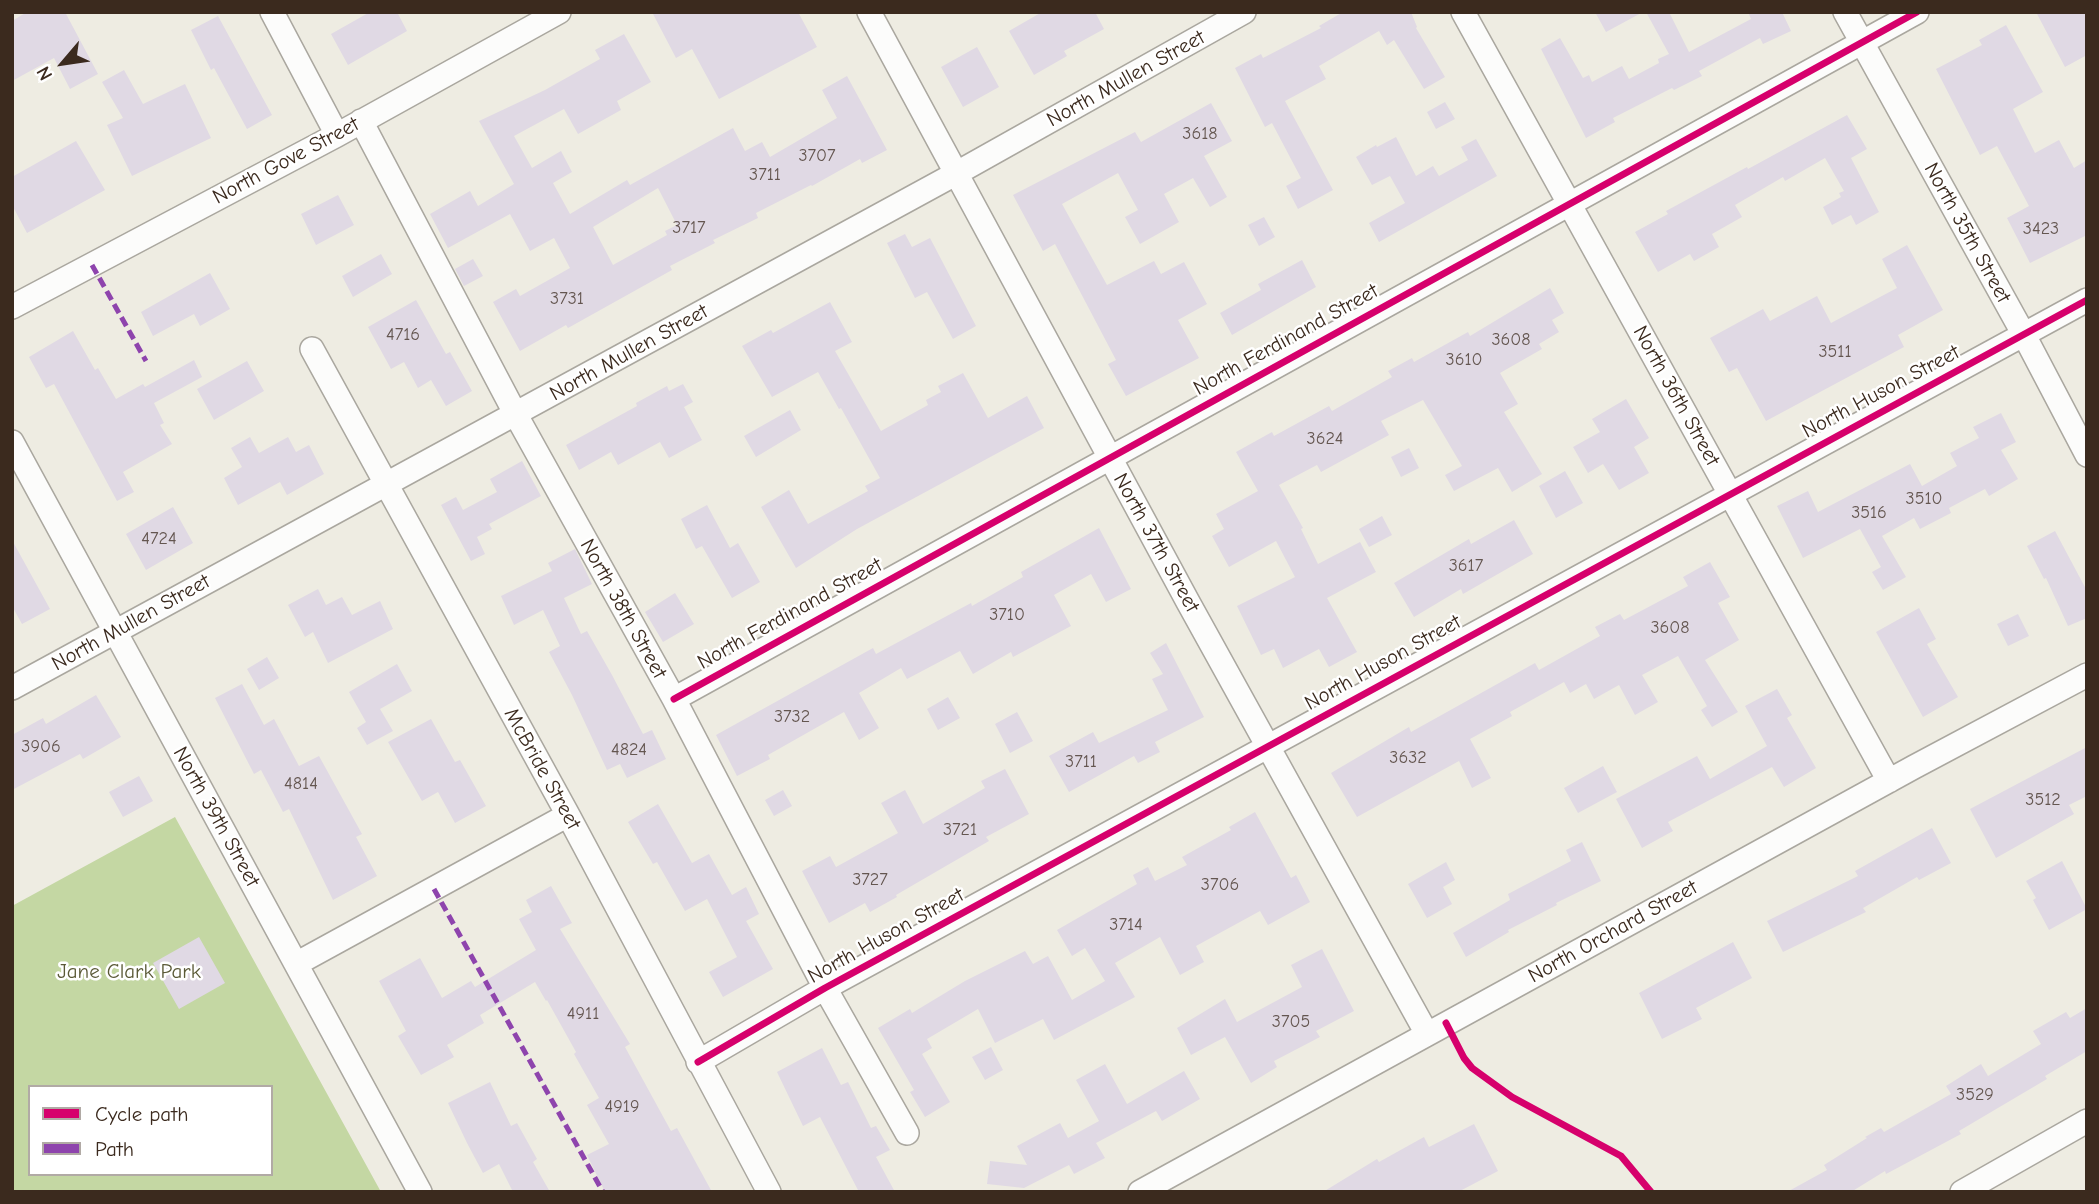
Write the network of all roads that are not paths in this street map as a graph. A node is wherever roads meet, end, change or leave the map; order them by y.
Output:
1 (272, 12) edge
2 (559, 12) edge
3 (869, 12) edge
4 (1244, 12) edge
5 (1463, 12) edge
6 (1845, 12) edge
7 (1916, 12) edge
8 (1862, 43) junction
9 (361, 121) junction
10 (337, 135) junction
11 (957, 173) junction
12 (1568, 203) junction
13 (2087, 300) edge
14 (12, 307) edge
15 (2024, 335) junction
16 (312, 349) dead end
17 (516, 415) junction
18 (12, 442) edge
19 (2087, 455) edge
20 (1109, 457) junction
21 (385, 485) junction
22 (1731, 493) junction
23 (116, 631) junction
24 (2087, 675) edge
25 (12, 688) edge
26 (674, 699) junction
27 (1268, 746) junction
28 (1889, 780) junction
29 (568, 815) junction
30 (296, 964) junction
31 (825, 988) junction
32 (1427, 1034) junction
33 (698, 1062) junction
34 (2087, 1121) edge
35 (907, 1133) dead end
36 (420, 1192) edge
37 (769, 1192) edge
38 (1140, 1192) edge
39 (1962, 1192) edge

1 - 10 street
2 - 9 street, North Gove Street
3 - 11 street, North 37th Street
4 - 11 street, North Mullen Street
5 - 12 street, North 36th Street
6 - 8 street, North 35th Street
7 - 8 street, North Ferdinand Street
8 - 12 street, North Ferdinand Street
8 - 15 street, North 35th Street
9 - 10 street, North Gove Street
9 - 17 street, North 38th Street
10 - 14 street, North Gove Street
11 - 17 street, North Mullen Street
11 - 20 street, North 37th Street
12 - 20 street, North Ferdinand Street
12 - 22 street, North 36th Street
13 - 15 street, North Huson Street
15 - 19 street, North 35th Street
15 - 22 street, North Huson Street
16 - 21 street, McBride Street
17 - 21 street, North Mullen Street
17 - 26 street, North 38th Street
18 - 23 street, North 39th Street
20 - 26 street, North Ferdinand Street
20 - 27 street, North 37th Street
21 - 23 street, North Mullen Street
21 - 29 street, McBride Street
22 - 27 street, North Huson Street
22 - 28 street, North 36th Street
23 - 25 street, North Mullen Street
23 - 30 street, North 39th Street
24 - 28 street, North Orchard Street
26 - 31 street, North 38th Street
27 - 31 street, North Huson Street
27 - 32 street, North 37th Street
28 - 32 street, North Orchard Street
29 - 30 street
29 - 33 street, McBride Street
30 - 36 street, North 39th Street
31 - 33 street, North Huson Street
31 - 35 street, North 38th Street
32 - 38 street, North Orchard Street
33 - 37 street, McBride Street
34 - 39 street

